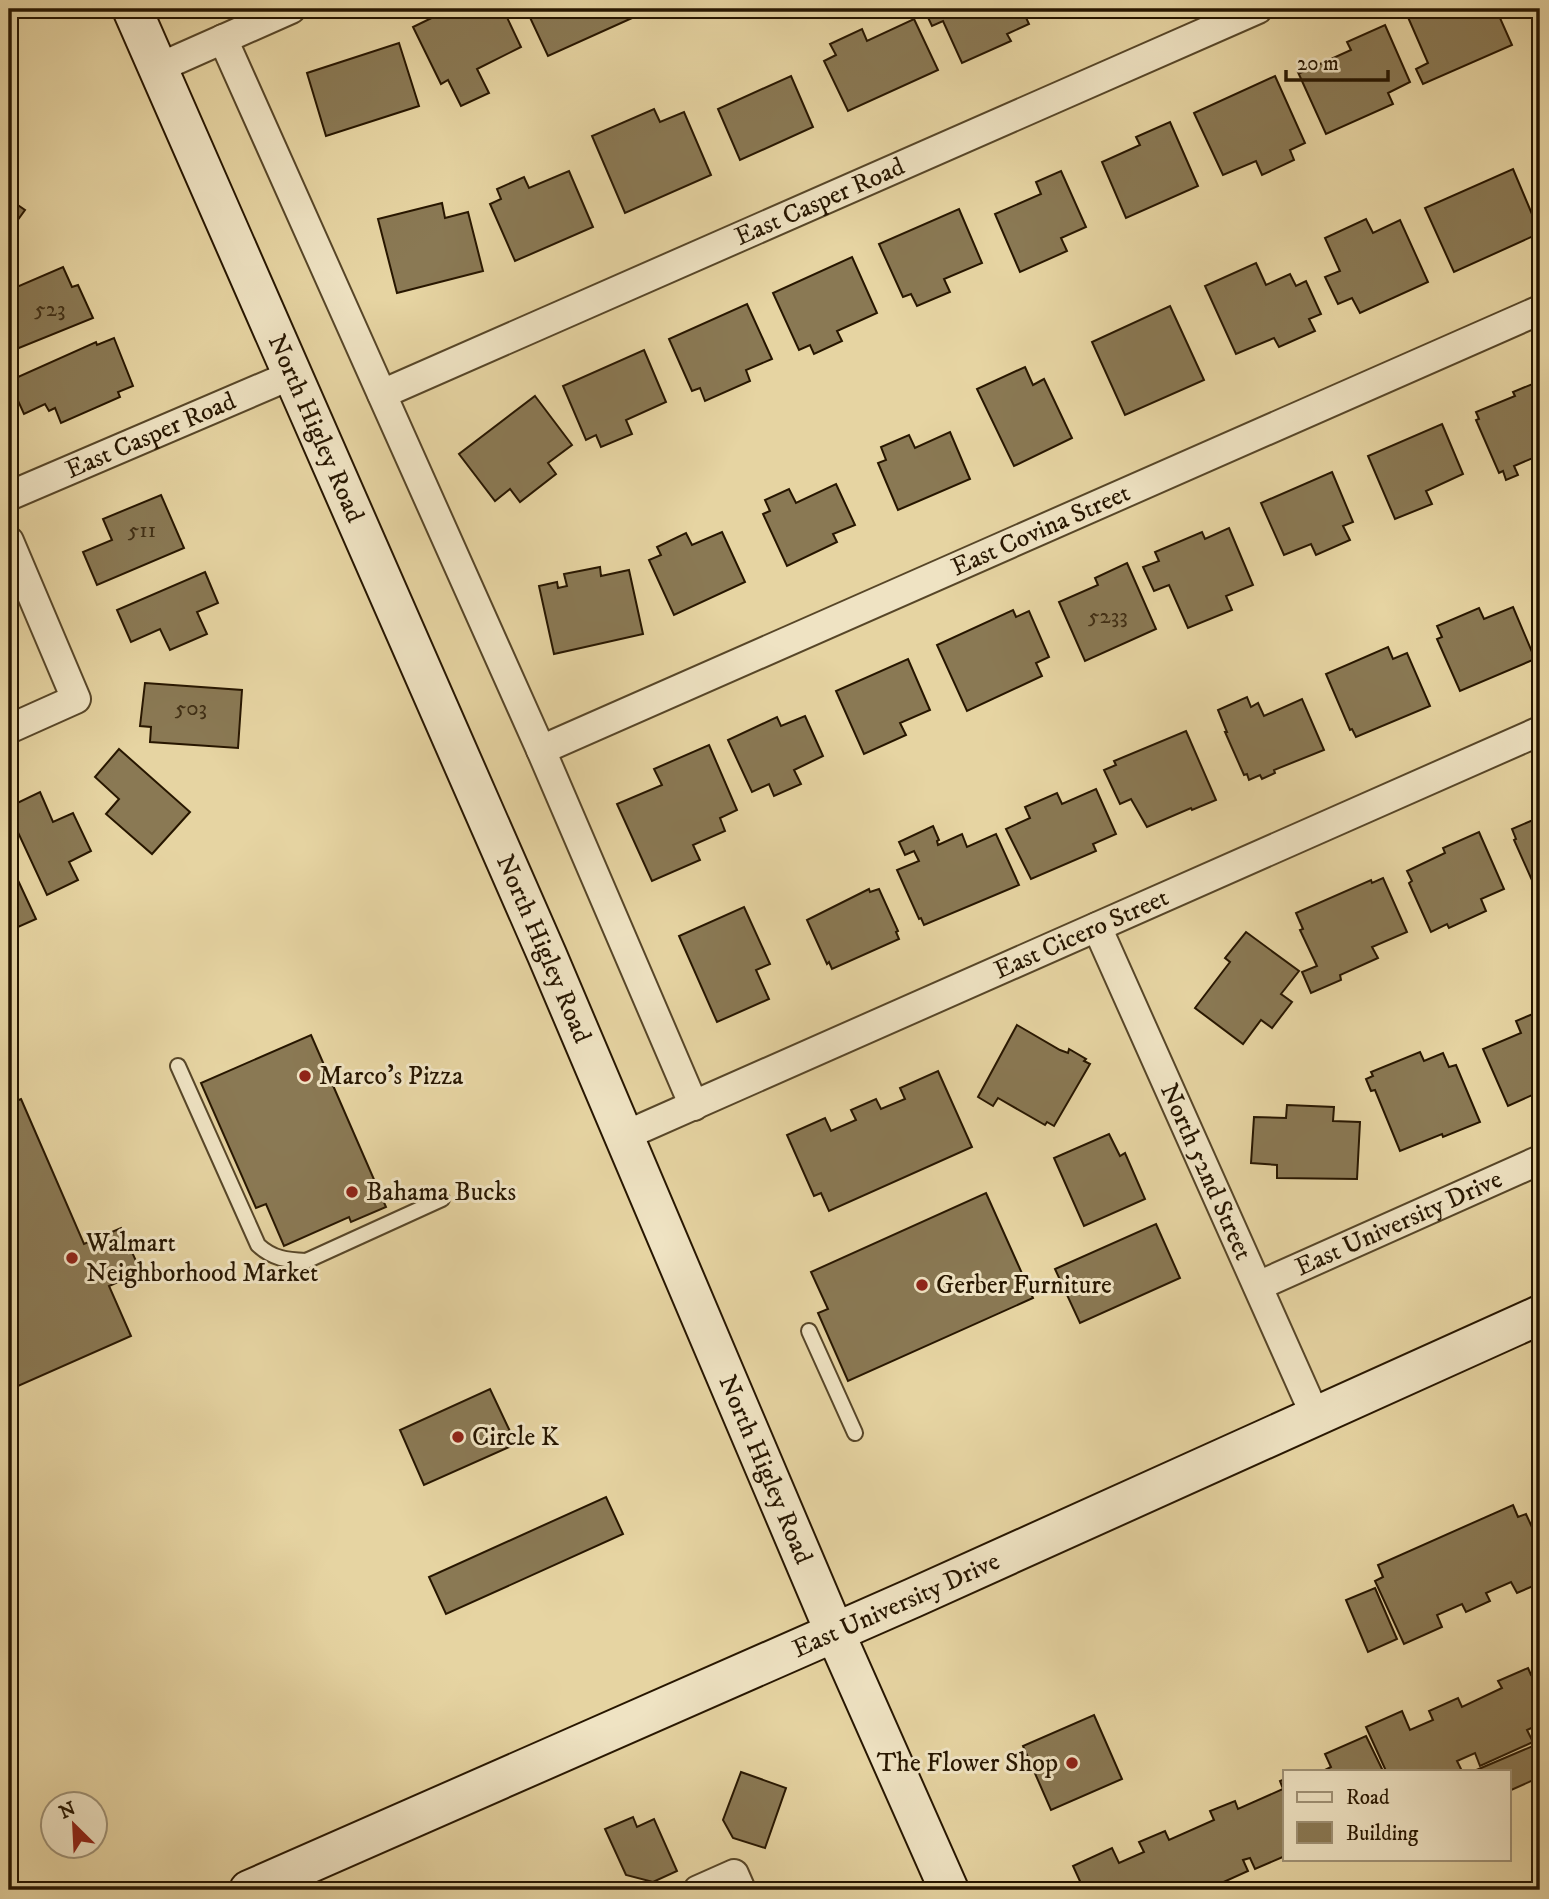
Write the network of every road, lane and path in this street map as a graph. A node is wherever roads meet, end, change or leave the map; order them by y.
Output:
1 (132, 9) edge
2 (291, 9) edge
3 (1258, 9) edge
4 (223, 39) junction
5 (158, 68) junction
6 (1540, 310) edge
7 (294, 374) junction
8 (382, 394) junction
9 (9, 496) edge
10 (9, 541) edge
11 (9, 729) edge
12 (1540, 731) edge
13 (541, 750) junction
14 (1097, 927) junction
15 (178, 1066) dead end
16 (694, 1106) junction
17 (624, 1136) junction
18 (1540, 1160) edge
19 (442, 1199) dead end
20 (1258, 1286) junction
21 (1540, 1315) edge
22 (809, 1331) dead end
23 (1315, 1415) junction
24 (855, 1433) dead end
25 (835, 1633) junction
26 (737, 1882) edge
27 (249, 1890) edge
28 (698, 1890) edge
29 (949, 1890) edge

1 - 5 main road, North Higley Road
2 - 4 street
3 - 8 street, East Casper Road
4 - 5 street
4 - 8 street
5 - 7 main road, North Higley Road
6 - 13 street, East Covina Street
7 - 9 street, East Casper Road
7 - 17 main road, North Higley Road
8 - 13 street
10 - 11 street
12 - 14 street, East Cicero Street
13 - 16 street
14 - 16 street, East Cicero Street
14 - 20 street, North 52nd Street
15 - 19 lane
16 - 17 street, East Cicero Street
17 - 25 main road, North Higley Road
18 - 20 street, East University Drive
20 - 23 street, North 52nd Street
21 - 23 main road, East University Drive
22 - 24 lane
23 - 25 main road, East University Drive
25 - 27 main road, East University Drive
25 - 29 main road, North Higley Road
26 - 28 street

